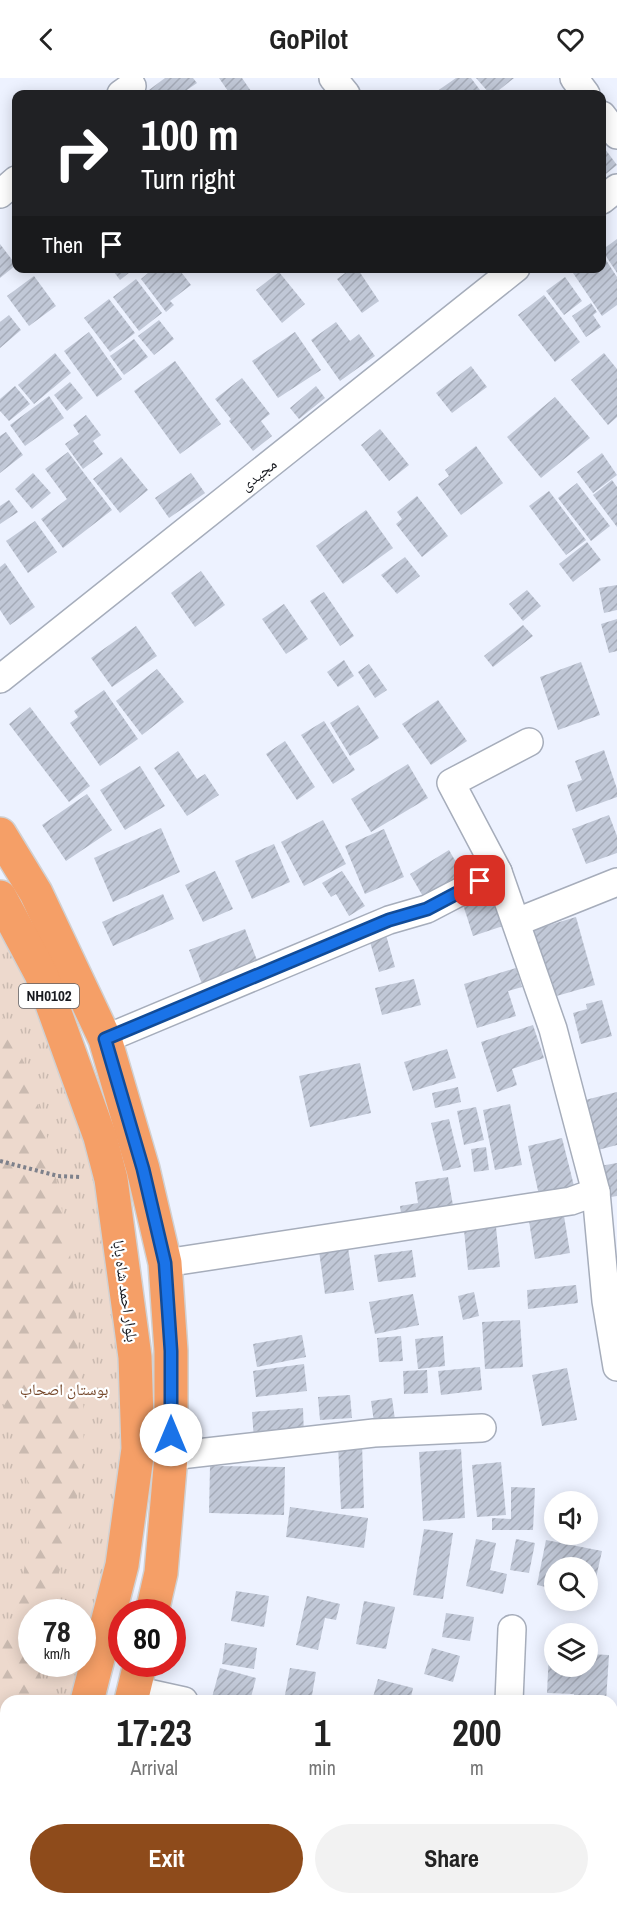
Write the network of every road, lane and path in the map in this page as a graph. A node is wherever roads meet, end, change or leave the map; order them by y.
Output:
1 (333, 78) edge
2 (343, 90) edge
3 (606, 120) edge
4 (617, 135) edge
5 (12, 184) edge
6 (0, 194) edge
7 (487, 277) edge
8 (0, 679) edge
9 (529, 742) dead end
10 (0, 834) edge
11 (498, 872) junction
12 (617, 882) edge
13 (0, 897) edge
14 (517, 922) junction
15 (105, 1039) junction
16 (0, 1161) edge
17 (111, 1179) junction
18 (596, 1192) junction
19 (165, 1263) junction
20 (612, 1300) edge
21 (617, 1367) edge
22 (482, 1428) dead end
23 (171, 1456) junction
24 (155, 1599) edge
25 (512, 1629) dead end
26 (135, 1685) edge
27 (89, 1695) edge
28 (166, 1695) edge
29 (509, 1695) edge

1 - 2 street
3 - 4 street
5 - 6 street
7 - 8 street, مجیدی
9 - 11 street
10 - 15 highway, NH0102
11 - 14 street
11 - 15 street
12 - 14 street
13 - 17 highway, بلوار احمد شاه بابا / NH0102
14 - 18 street
15 - 19 highway, NH0102
16 - 17 path
17 - 27 highway, بلوار احمد شاه بابا / NH0102
18 - 19 street
18 - 20 street
19 - 23 highway, NH0102
20 - 21 street
22 - 23 street
23 - 24 highway, NH0102
25 - 29 street
26 - 28 street

